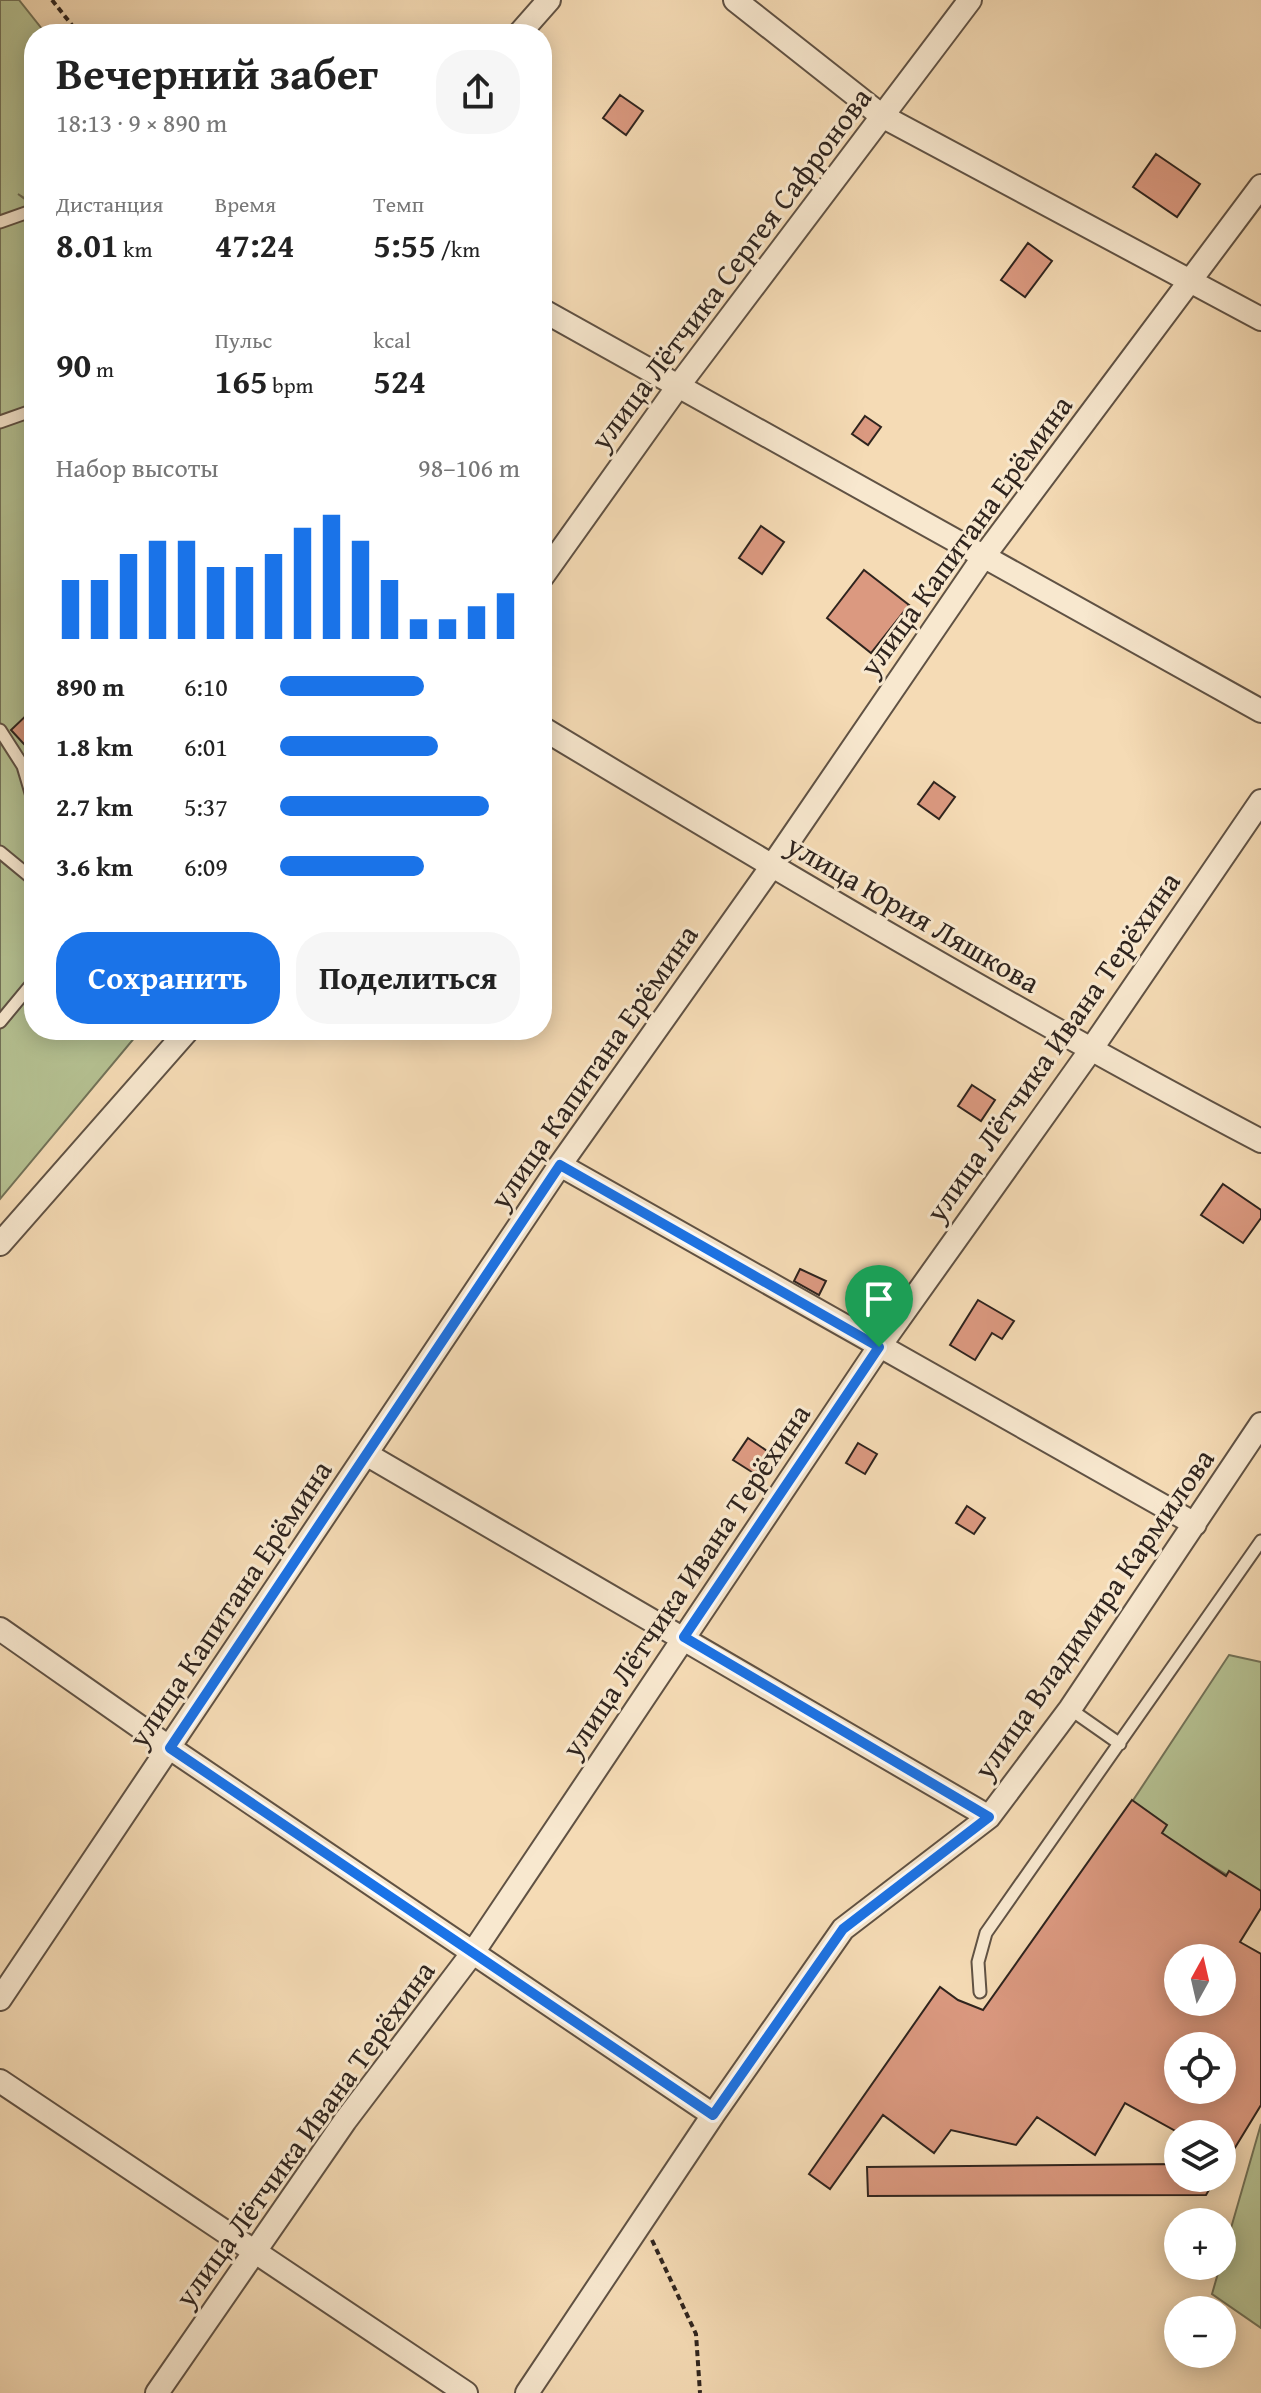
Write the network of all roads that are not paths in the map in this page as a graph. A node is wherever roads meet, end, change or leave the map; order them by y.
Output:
1 (549, 0) edge
2 (735, 0) edge
3 (970, 0) edge
4 (528, 24) edge
5 (882, 116) junction
6 (1261, 186) edge
7 (24, 214) edge
8 (0, 222) edge
9 (1191, 279) junction
10 (552, 315) edge
11 (1261, 319) edge
12 (679, 385) junction
13 (24, 414) edge
14 (0, 422) edge
15 (984, 556) junction
16 (552, 563) edge
17 (1261, 711) edge
18 (0, 730) edge
19 (552, 734) edge
20 (24, 769) edge
21 (1261, 801) edge
22 (0, 852) edge
23 (772, 866) junction
24 (24, 872) edge
25 (24, 993) edge
26 (0, 1022) edge
27 (179, 1040) edge
28 (1090, 1051) junction
29 (1261, 1141) edge
30 (560, 1165) junction
31 (0, 1244) edge
32 (879, 1347) junction
33 (1261, 1424) edge
34 (366, 1454) junction
35 (1195, 1524) junction
36 (1261, 1541) edge
37 (0, 1629) edge
38 (684, 1637) junction
39 (1070, 1709) junction
40 (1120, 1744) junction
41 (170, 1748) junction
42 (989, 1817) junction
43 (474, 1951) junction
44 (980, 1992) dead end
45 (0, 1999) edge
46 (0, 2081) edge
47 (713, 2115) junction
48 (254, 2251) junction
49 (157, 2393) edge
50 (466, 2393) edge
51 (527, 2393) edge

1 - 4 street
2 - 5 street
3 - 5 street, улица Лётчика Сергея Сафронова
5 - 9 street
5 - 12 street, улица Лётчика Сергея Сафронова
6 - 9 street, улица Капитана Ерёмина
7 - 8 lane
9 - 11 street
9 - 15 street, улица Капитана Ерёмина
10 - 12 street
12 - 15 street
12 - 16 street, улица Лётчика Сергея Сафронова
13 - 14 lane
15 - 17 street
15 - 23 street, улица Капитана Ерёмина
18 - 20 lane
19 - 23 street, улица Юрия Ляшкова
21 - 28 street, улица Лётчика Ивана Терёхина
22 - 24 lane
23 - 28 street, улица Юрия Ляшкова
23 - 30 street, улица Капитана Ерёмина
25 - 26 lane
27 - 31 street
28 - 29 street, улица Юрия Ляшкова
28 - 32 street, улица Лётчика Ивана Терёхина
30 - 32 street
30 - 34 street, улица Капитана Ерёмина
32 - 35 street
32 - 38 street, улица Лётчика Ивана Терёхина
33 - 35 street, улица Владимира Кармилова
34 - 38 street
34 - 41 street, улица Капитана Ерёмина
35 - 39 street, улица Владимира Кармилова
36 - 40 lane
37 - 41 street
38 - 42 street
38 - 43 street, улица Лётчика Ивана Терёхина
39 - 40 lane
39 - 42 street, улица Владимира Кармилова
40 - 44 lane
41 - 43 street
41 - 45 street, улица Капитана Ерёмина
42 - 47 street, улица Владимира Кармилова
43 - 47 street
43 - 48 street, улица Лётчика Ивана Терёхина
46 - 48 street
47 - 51 street, улица Владимира Кармилова
48 - 49 street, улица Лётчика Ивана Терёхина
48 - 50 street

